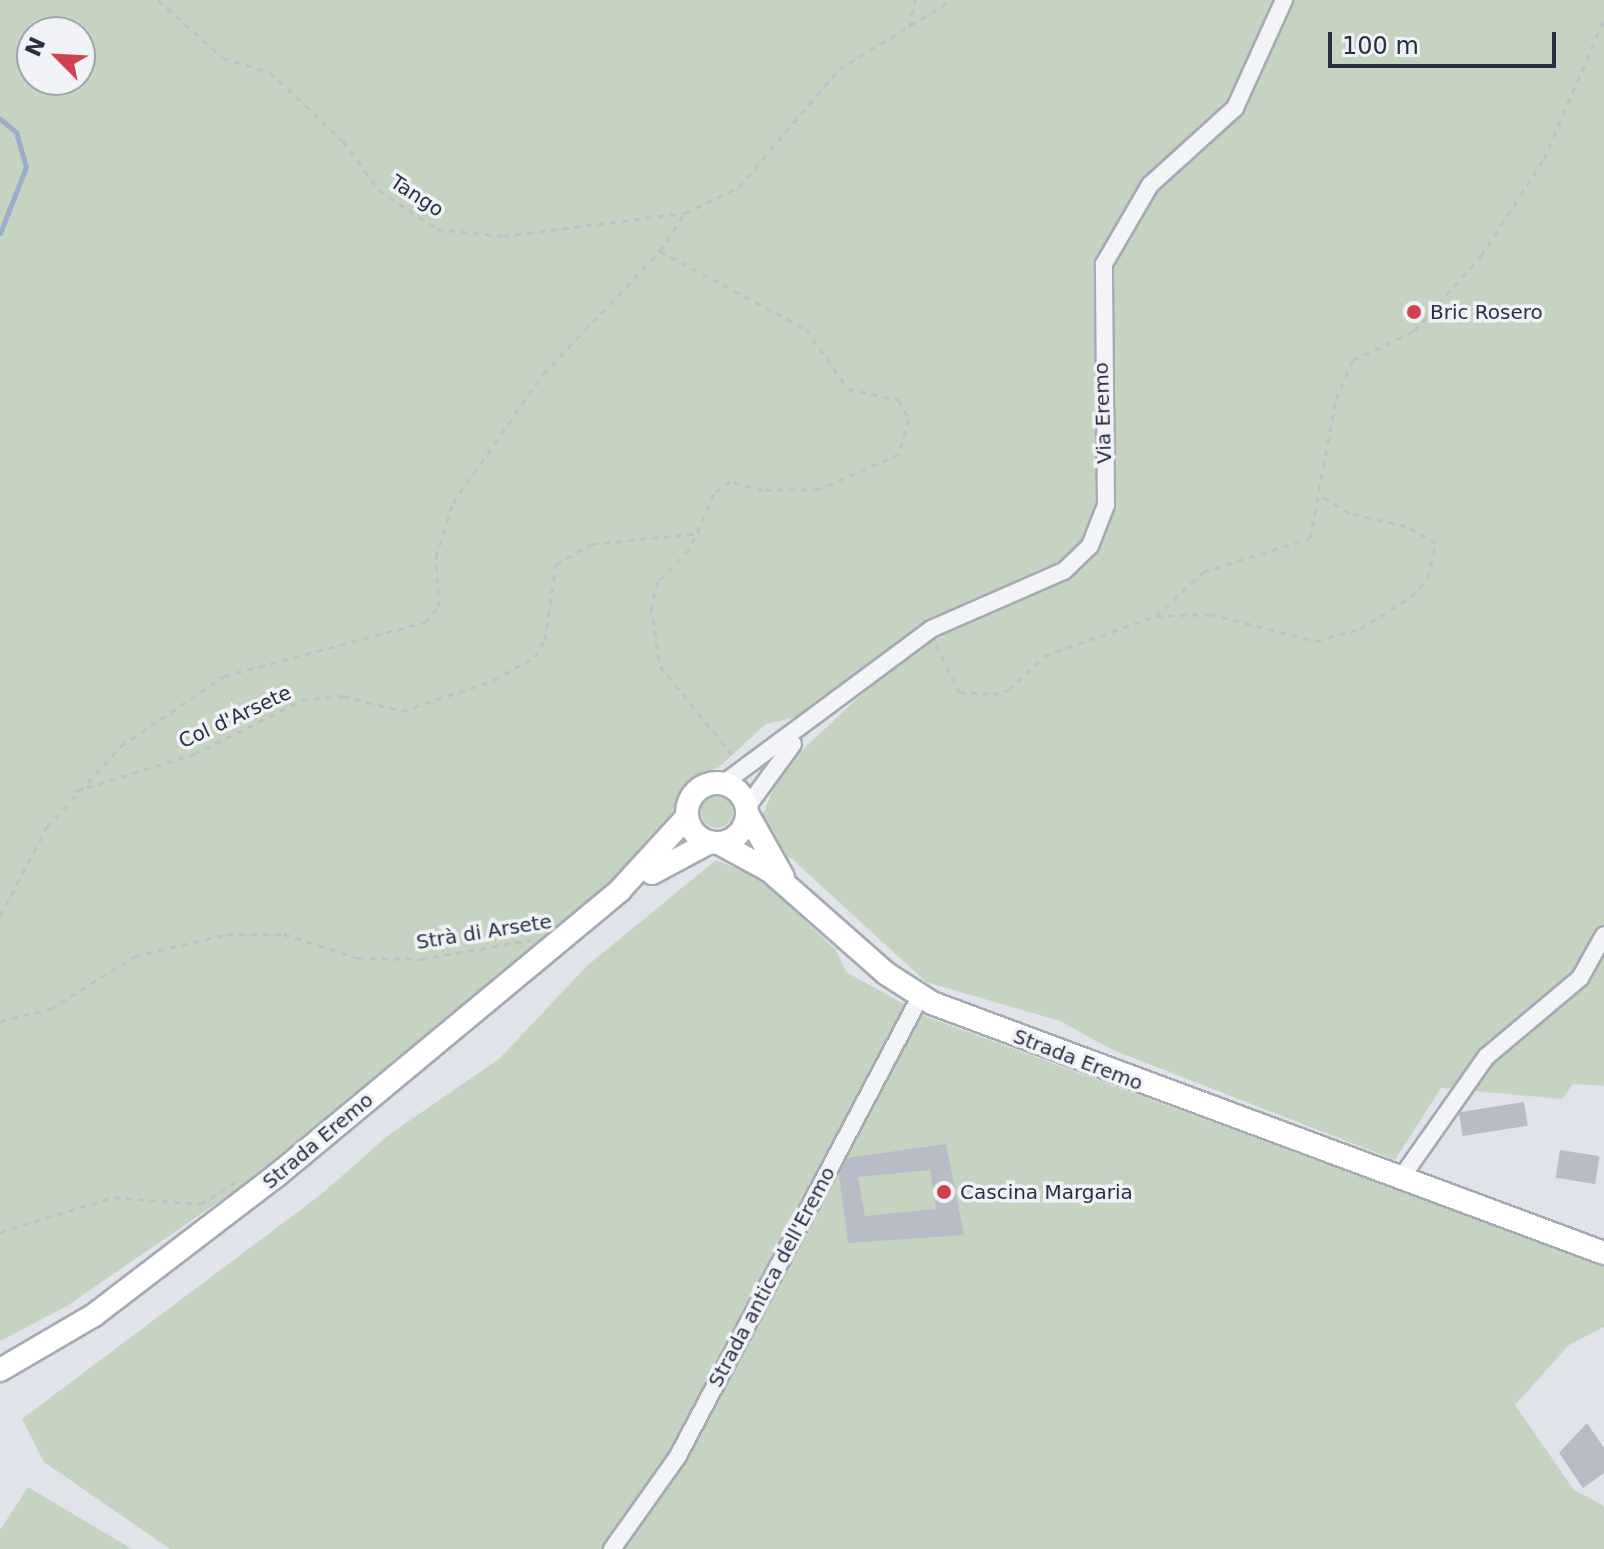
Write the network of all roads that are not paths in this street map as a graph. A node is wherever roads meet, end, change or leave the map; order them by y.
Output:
1 (1284, 0) edge
2 (808, 727) junction
3 (724, 783) junction
4 (748, 811) junction
5 (687, 817) junction
6 (714, 842) junction
7 (788, 885) junction
8 (620, 890) junction
9 (1604, 935) edge
10 (920, 997) junction
11 (1401, 1178) junction
12 (1604, 1253) edge
13 (0, 1370) edge
14 (612, 1549) edge

1 - 2 street, Via Eremo
2 - 3 street, Via Eremo
2 - 4 street, Via Eremo
3 - 4 main road
3 - 5 main road
4 - 6 main road
4 - 7 main road, Strada Eremo
5 - 6 main road
5 - 8 main road, Strada Eremo
6 - 7 main road, Strada Eremo
6 - 8 main road, Strada Eremo
7 - 10 main road, Strada Eremo
8 - 13 main road, Strada Eremo
9 - 11 street
10 - 11 main road, Strada Eremo
10 - 14 street, Strada antica dell'Eremo
11 - 12 main road, Strada Eremo

